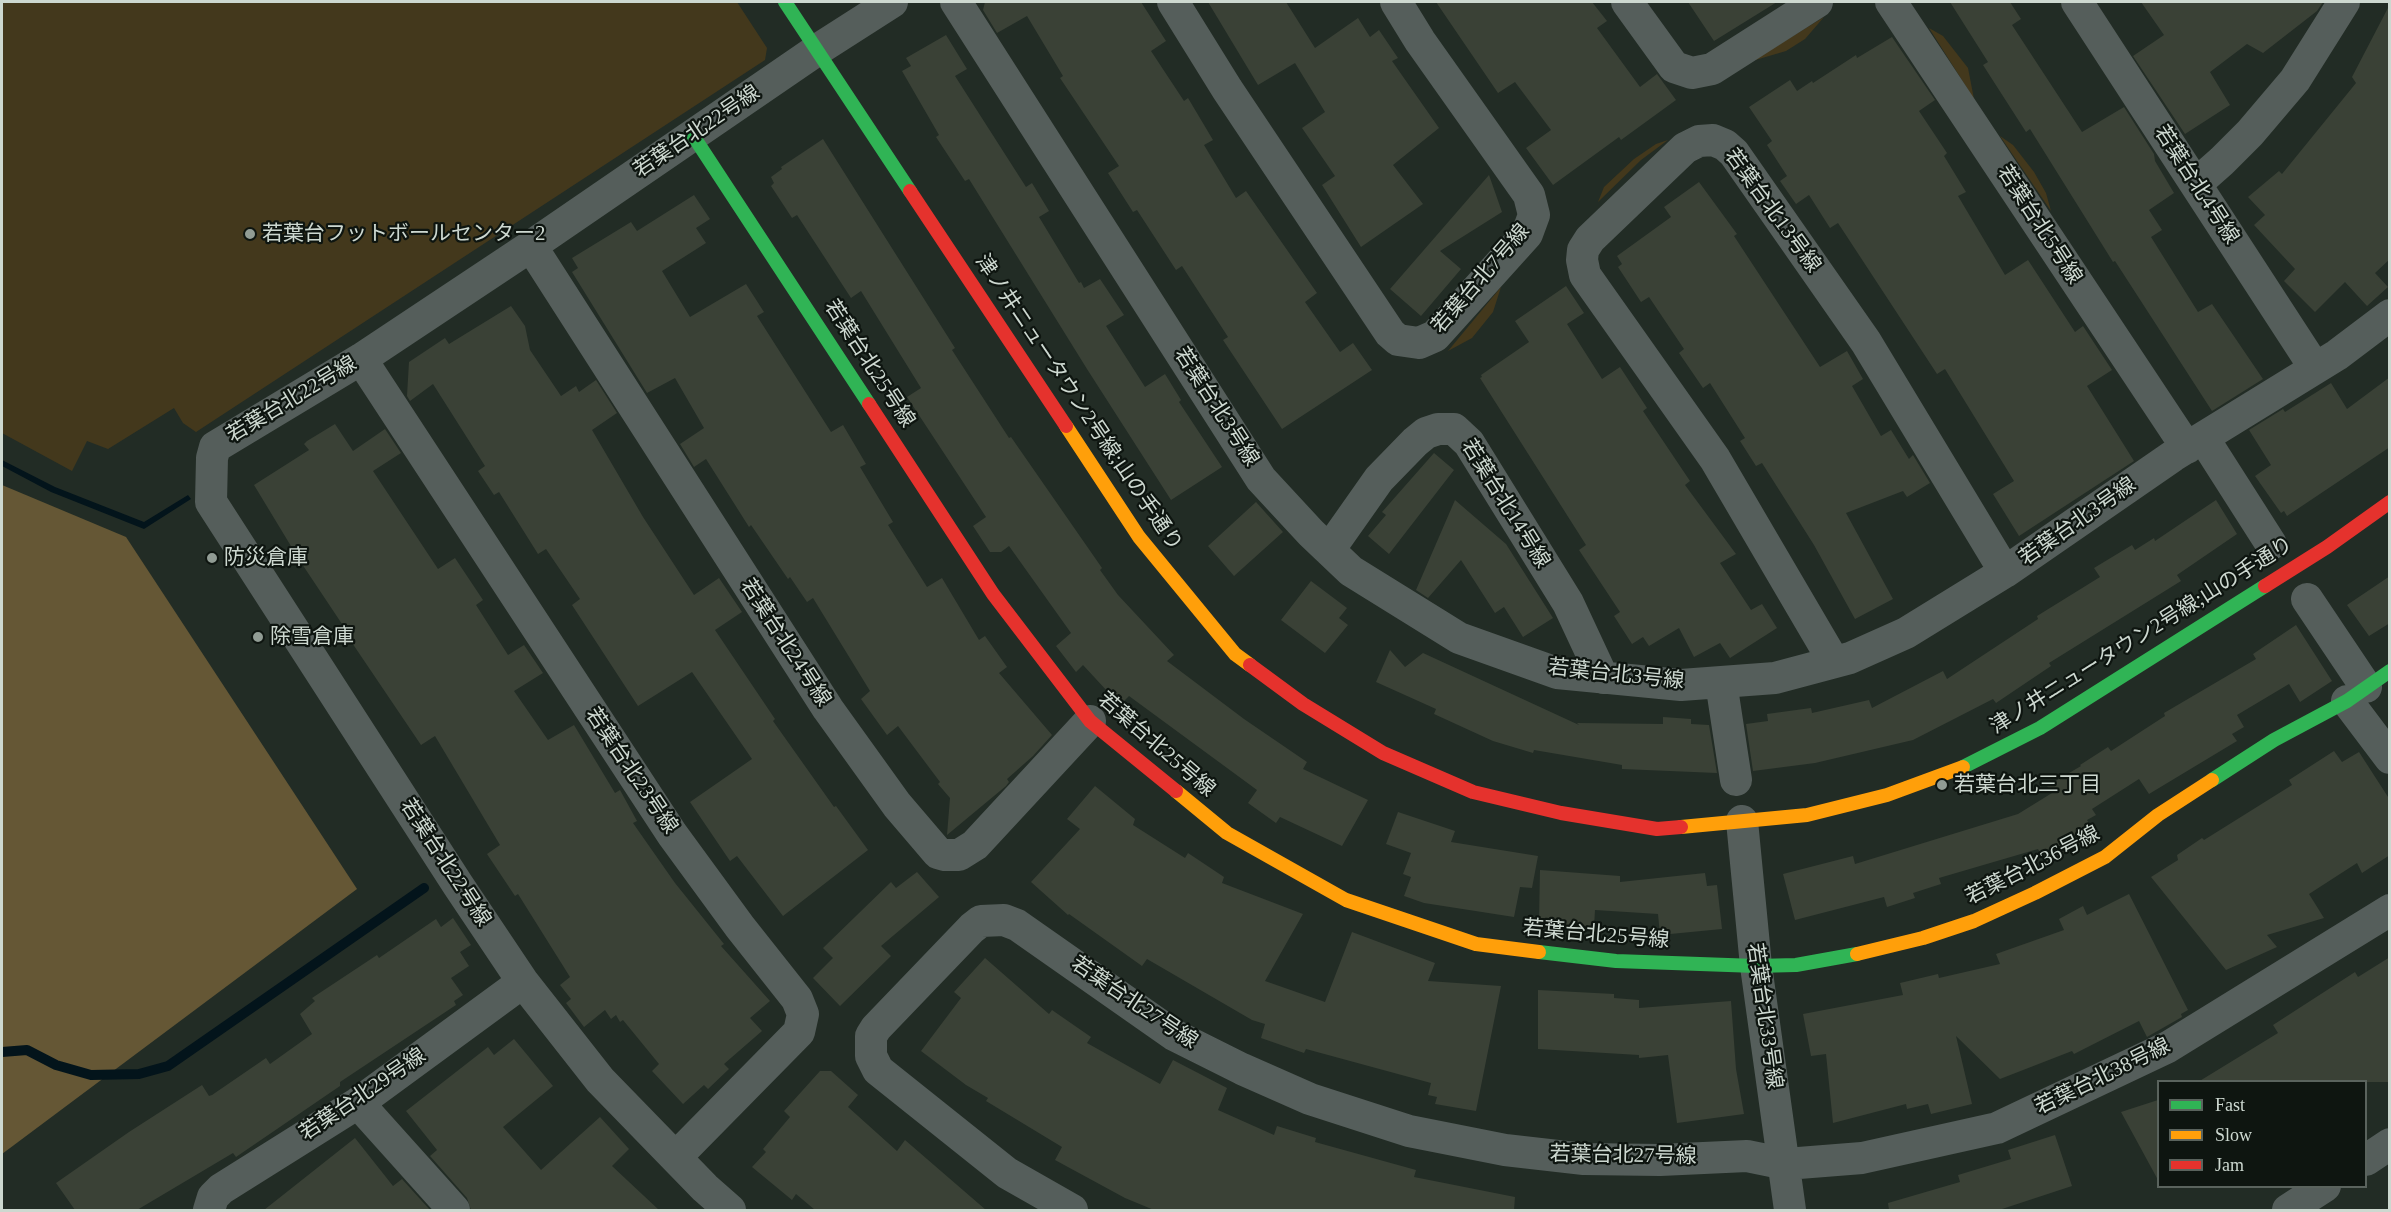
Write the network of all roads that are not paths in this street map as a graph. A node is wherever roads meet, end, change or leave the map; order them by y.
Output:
1 (785, 2) edge
2 (892, 2) edge
3 (956, 2) edge
4 (1173, 2) edge
5 (1396, 2) edge
6 (1627, 2) edge
7 (1817, 2) edge
8 (1892, 2) edge
9 (2076, 2) edge
10 (2344, 2) edge
11 (817, 50) junction
12 (692, 134) junction
13 (2196, 184) junction
14 (531, 246) junction
15 (2390, 315) edge
16 (361, 359) junction
17 (2315, 368) junction
18 (2195, 444) junction
19 (2390, 502) edge
20 (2271, 544) dead end
21 (1329, 550) junction
22 (2005, 572) junction
23 (2307, 599) dead end
24 (1834, 662) junction
25 (1603, 678) junction
26 (1721, 682) junction
27 (2368, 686) edge
28 (1090, 721) junction
29 (2390, 758) edge
30 (1736, 780) dead end
31 (1742, 821) junction
32 (2390, 910) edge
33 (1756, 966) junction
34 (523, 982) junction
35 (358, 1103) junction
36 (676, 1157) junction
37 (1785, 1164) junction
38 (2322, 1188) edge
39 (209, 1210) edge
40 (454, 1210) edge
41 (730, 1210) edge
42 (1072, 1210) edge
43 (1790, 1210) edge
44 (2289, 1210) edge

1 - 11 street, 津ノ井ニュータウン2号線;山の手通り
2 - 11 street, 若葉台北22号線
3 - 21 street, 若葉台北3号線
4 - 5 street, 若葉台北7号線
6 - 7 street
8 - 18 street, 若葉台北5号線
9 - 13 street, 若葉台北4号線
10 - 13 street
11 - 12 street, 若葉台北22号線
11 - 31 street, 津ノ井ニュータウン2号線;山の手通り
12 - 14 street, 若葉台北22号線
12 - 28 street, 若葉台北25号線
13 - 17 street, 若葉台北4号線
14 - 16 street, 若葉台北22号線
14 - 28 street, 若葉台北24号線
15 - 17 street, 若葉台北3号線
16 - 34 street, 若葉台北22号線
16 - 36 street, 若葉台北23号線
17 - 18 street, 若葉台北3号線
18 - 20 street, 若葉台北5号線
18 - 22 street, 若葉台北3号線
19 - 31 street, 津ノ井ニュータウン2号線;山の手通り
21 - 25 street, 若葉台北3号線
21 - 25 street, 若葉台北14号線
22 - 24 street, 若葉台北3号線
22 - 24 street, 若葉台北13号線
23 - 27 street
24 - 26 street, 若葉台北3号線
25 - 26 street, 若葉台北3号線
26 - 30 street
27 - 29 street
27 - 33 street, 若葉台北36号線
28 - 33 street, 若葉台北25号線
31 - 33 street, 若葉台北33号線
32 - 37 street, 若葉台北38号線
33 - 37 street, 若葉台北33号線
34 - 35 street, 若葉台北29号線
34 - 36 street, 若葉台北22号線
35 - 39 street, 若葉台北29号線
35 - 40 street
36 - 41 street, 若葉台北22号線
37 - 42 street, 若葉台北27号線
37 - 43 street, 若葉台北33号線
38 - 44 street

